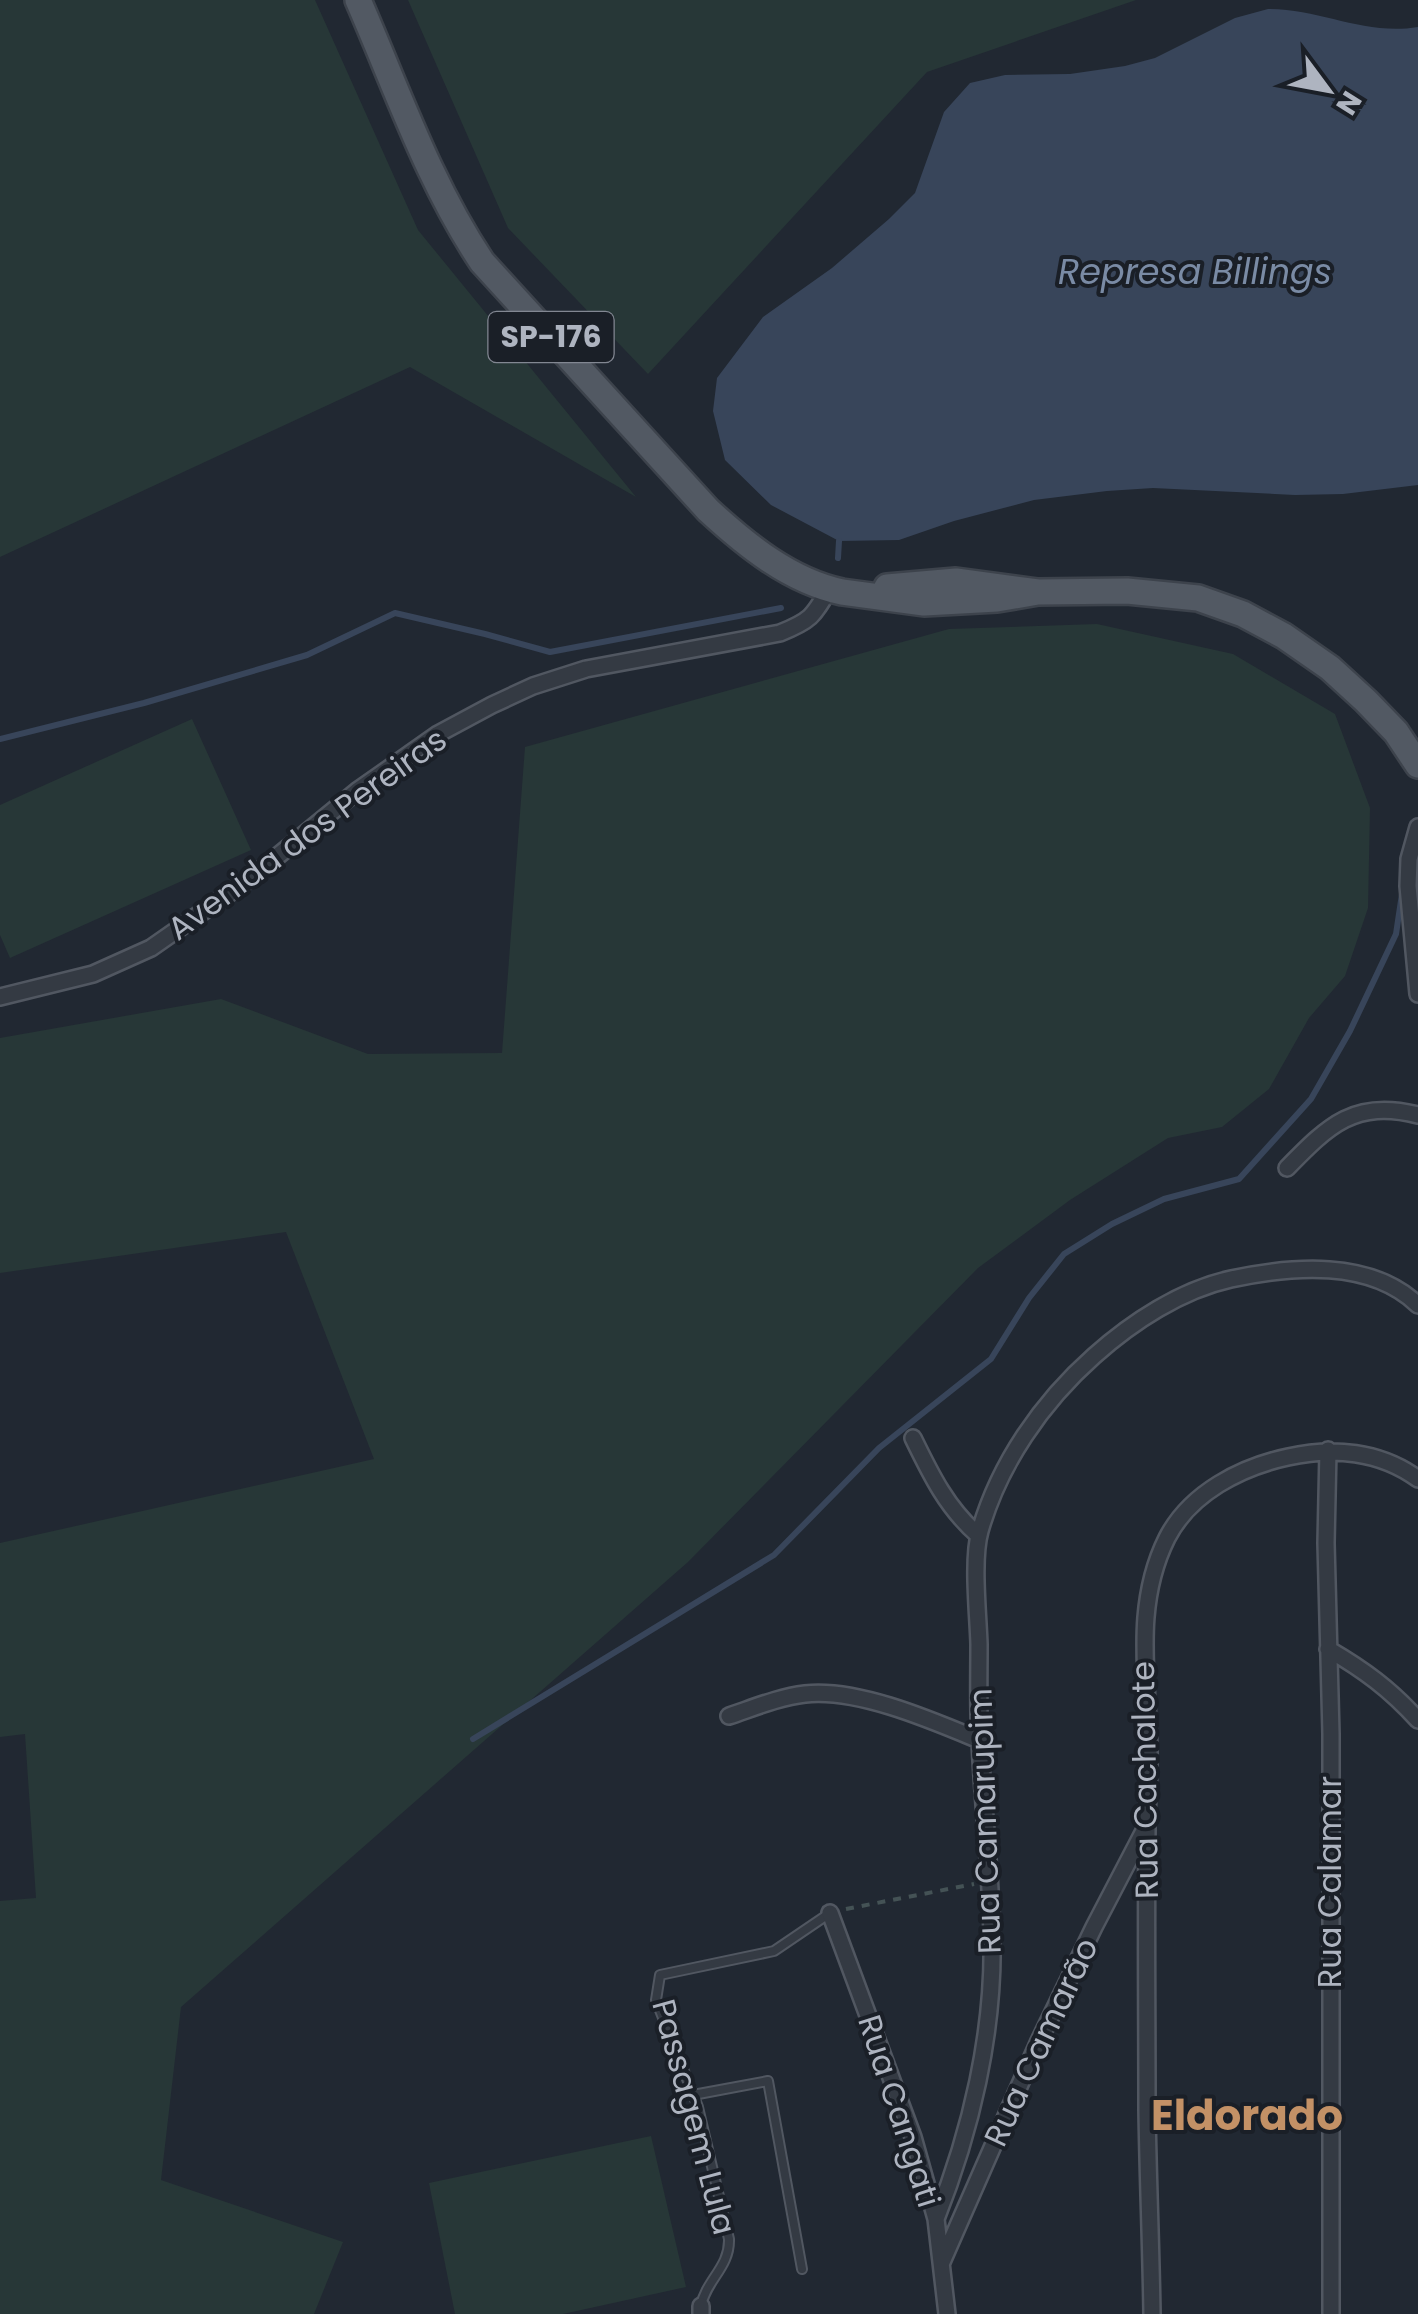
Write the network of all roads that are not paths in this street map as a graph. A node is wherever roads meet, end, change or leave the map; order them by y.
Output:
1 (358, 0) edge
2 (836, 590) junction
3 (1418, 765) edge
4 (1418, 827) edge
5 (1418, 994) edge
6 (0, 997) edge
7 (1418, 1115) edge
8 (1287, 1168) dead end
9 (1418, 1305) edge
10 (912, 1438) dead end
11 (1328, 1450) junction
12 (1418, 1478) edge
13 (978, 1535) junction
14 (1328, 1649) junction
15 (729, 1716) dead end
16 (1418, 1720) edge
17 (979, 1740) junction
18 (1147, 1825) junction
19 (830, 1913) joint
20 (693, 2095) junction
21 (936, 2219) junction
22 (942, 2262) junction
23 (802, 2269) dead end
24 (701, 2310) edge
25 (947, 2314) edge
26 (1152, 2314) edge
27 (1331, 2314) edge

1 - 2 main road, SP-176
2 - 3 main road, SP-176
2 - 6 street, Avenida dos Pereiras
4 - 5 street
7 - 8 street
9 - 13 street, Rua Camarupim
10 - 13 street
11 - 12 street, Rua Cachalote
11 - 14 street, Rua Calamar
11 - 18 street, Rua Cachalote
13 - 17 street, Rua Camarupim
14 - 16 street
14 - 27 street, Rua Calamar
15 - 17 street
17 - 21 street, Rua Camarupim
18 - 22 street, Rua Camarão
18 - 26 street, Rua Cachalote
19 - 20 lane, Passagem Lula
19 - 21 street, Rua Cangati
20 - 23 lane
20 - 24 lane, Passagem Lula
21 - 22 street, Rua Cangati
22 - 25 street, Rua Cangati

